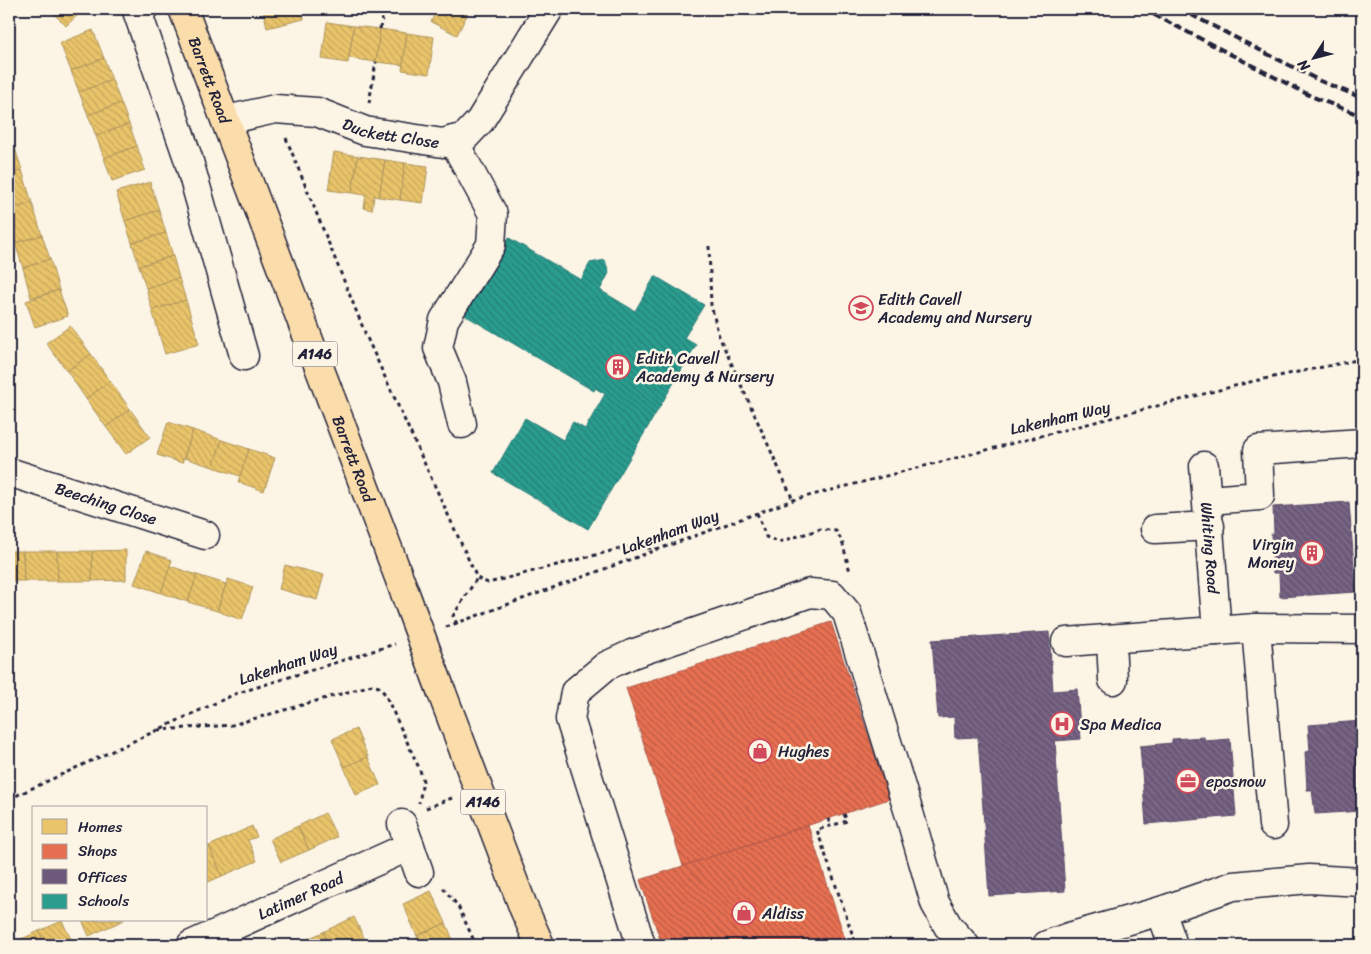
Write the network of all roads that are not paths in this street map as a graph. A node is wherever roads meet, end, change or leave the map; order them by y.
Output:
1 (143, 9) edge
2 (183, 9) edge
3 (549, 9) edge
4 (227, 120) junction
5 (453, 140) junction
6 (244, 356) dead end
7 (462, 424) dead end
8 (1362, 443) edge
9 (1204, 466) dead end
10 (9, 472) edge
11 (1209, 513) junction
12 (1155, 529) dead end
13 (205, 535) dead end
14 (1256, 628) junction
15 (1362, 629) edge
16 (1217, 631) junction
17 (1111, 640) junction
18 (1066, 642) dead end
19 (1113, 680) dead end
20 (1273, 825) dead end
21 (419, 872) road end
22 (1309, 880) junction
23 (1362, 882) edge
24 (1362, 898) edge
25 (524, 909) junction
26 (1161, 911) junction
27 (961, 944) edge
28 (191, 945) edge
29 (536, 945) edge
30 (540, 945) edge
31 (641, 945) edge
32 (1047, 945) edge
33 (1173, 945) edge

1 - 6 street
2 - 4 highway, Barrett Road / A146
3 - 5 street, Duckett Close
4 - 5 street, Duckett Close
4 - 25 highway, Barrett Road / A146, bridge
5 - 7 street
8 - 11 street
9 - 11 street, Whiting Road
10 - 13 street, Beeching Close
11 - 12 street
11 - 16 street, Whiting Road
14 - 15 street
14 - 16 street
14 - 20 street
16 - 17 street
17 - 18 street
17 - 19 street
21 - 28 street, Latimer Road
22 - 23 street
22 - 24 street
22 - 26 street
25 - 29 highway, Barrett Road / A146
25 - 30 highway, Barrett Road / A146
26 - 32 street
26 - 33 street
27 - 31 street

